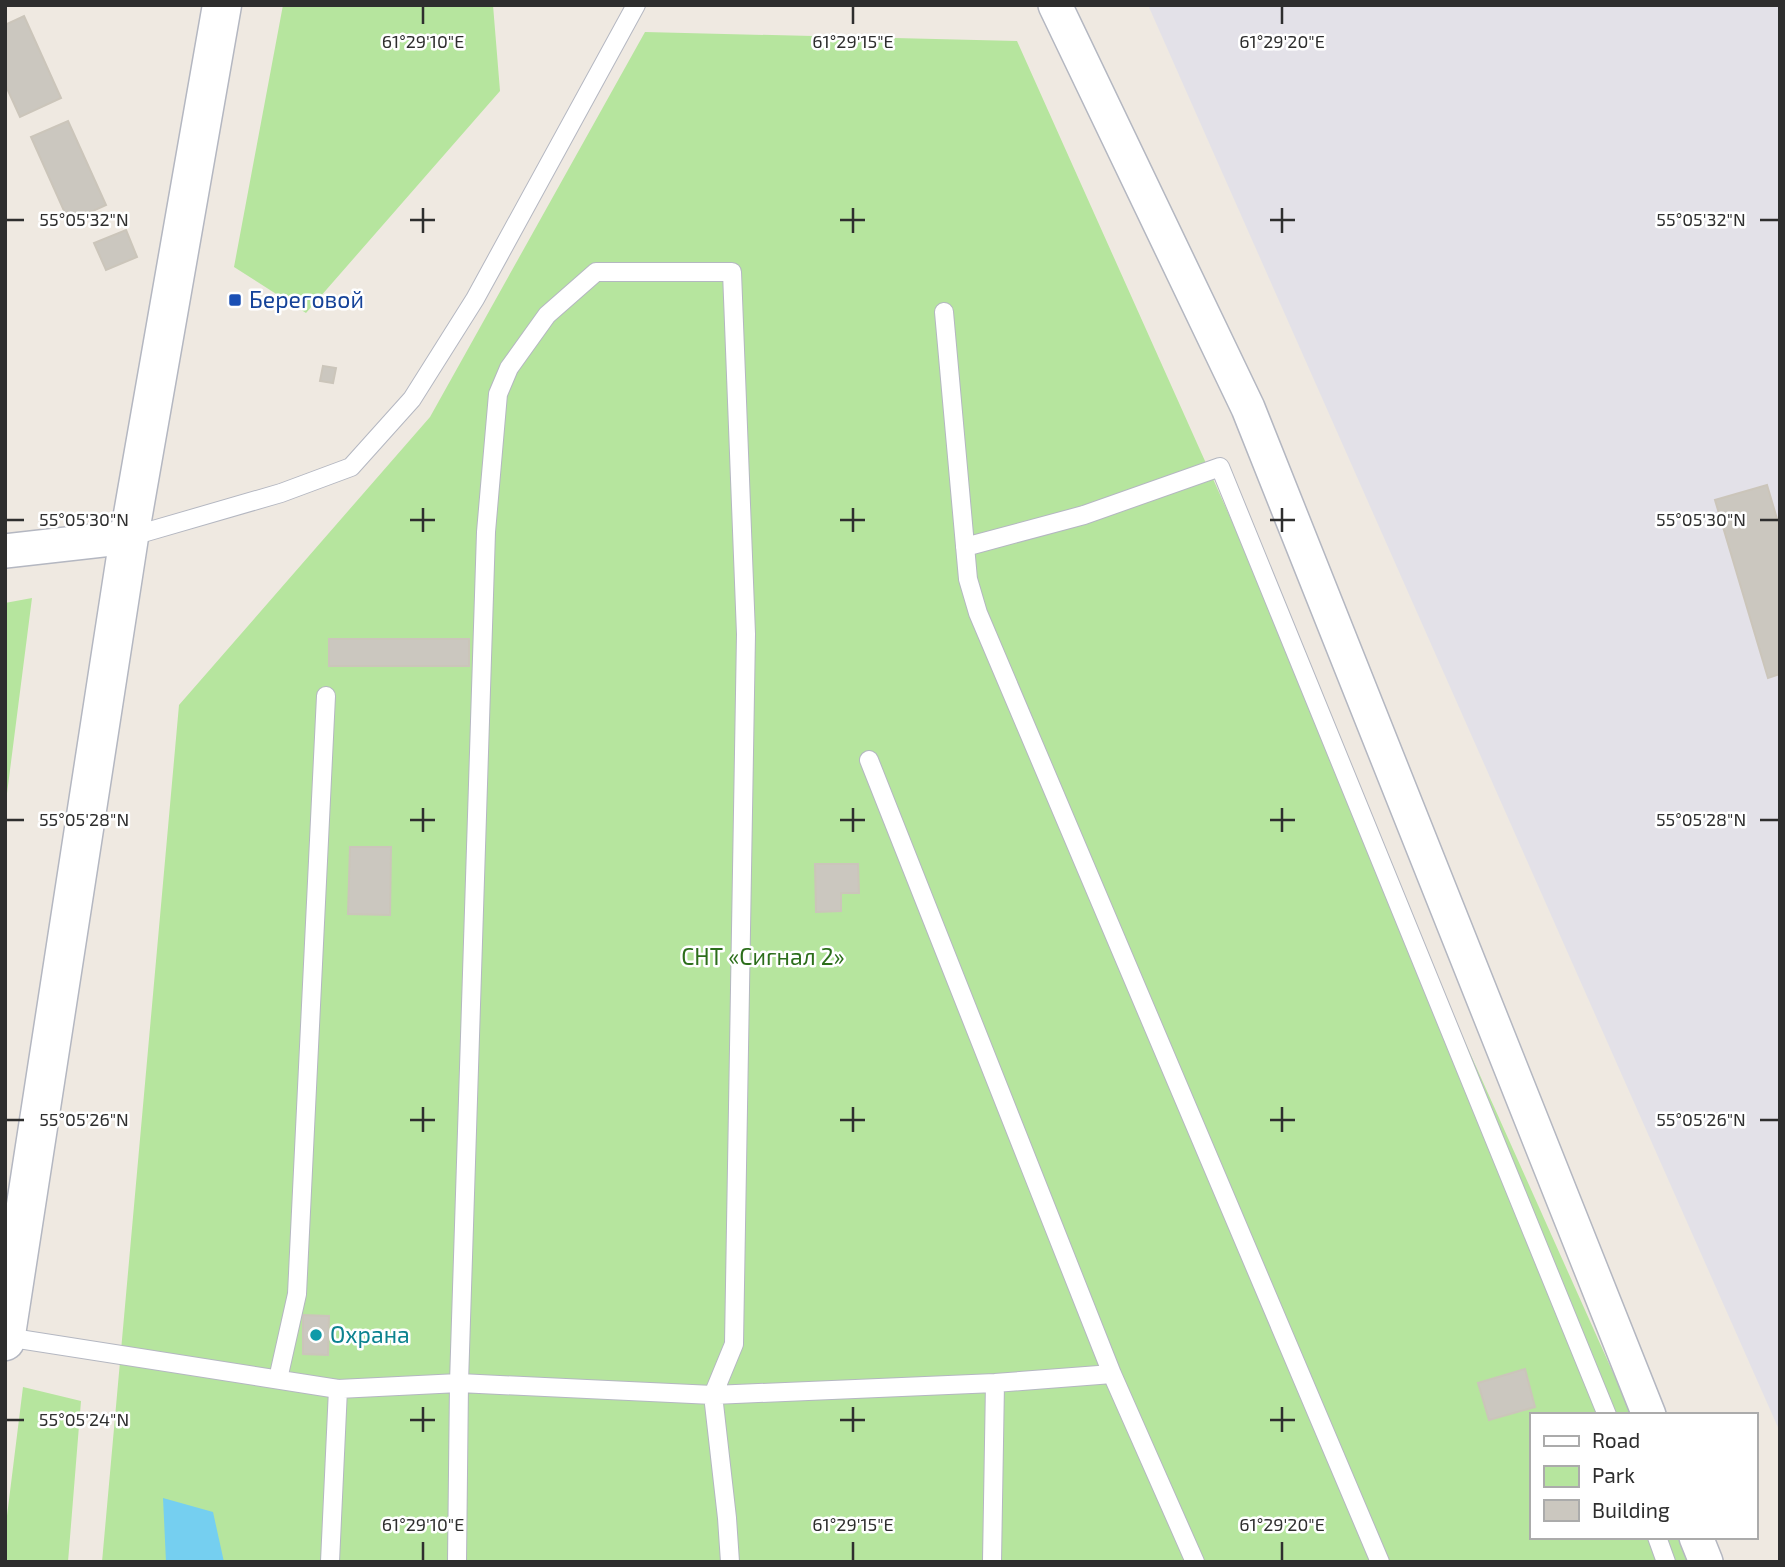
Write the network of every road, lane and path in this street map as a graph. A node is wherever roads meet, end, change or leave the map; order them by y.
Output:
1 (222, 5) edge
2 (636, 5) edge
3 (1055, 5) edge
4 (944, 312) dead end
5 (129, 537) junction
6 (965, 547) junction
7 (5, 551) edge
8 (326, 696) dead end
9 (869, 760) dead end
10 (6, 1339) edge
11 (1112, 1374) junction
12 (278, 1379) junction
13 (458, 1383) junction
14 (995, 1383) junction
15 (338, 1389) junction
16 (713, 1395) junction
17 (1605, 1413) edge
18 (1648, 1413) edge
19 (1658, 1539) edge
20 (1697, 1539) edge
21 (330, 1562) edge
22 (457, 1562) edge
23 (730, 1562) edge
24 (992, 1562) edge
25 (1195, 1562) edge
26 (1380, 1562) edge
27 (1667, 1562) edge
28 (1706, 1562) edge

1 - 5 main road
2 - 5 lane
3 - 18 street
4 - 6 lane
5 - 7 street
5 - 10 main road
6 - 17 lane
6 - 26 lane
8 - 12 lane
9 - 11 lane
10 - 12 lane
11 - 14 lane
11 - 25 lane
12 - 15 lane
13 - 15 lane
13 - 16 lane
13 - 16 lane
13 - 22 lane
14 - 16 lane
14 - 24 lane
15 - 21 lane
16 - 23 lane
19 - 27 lane
20 - 28 street

